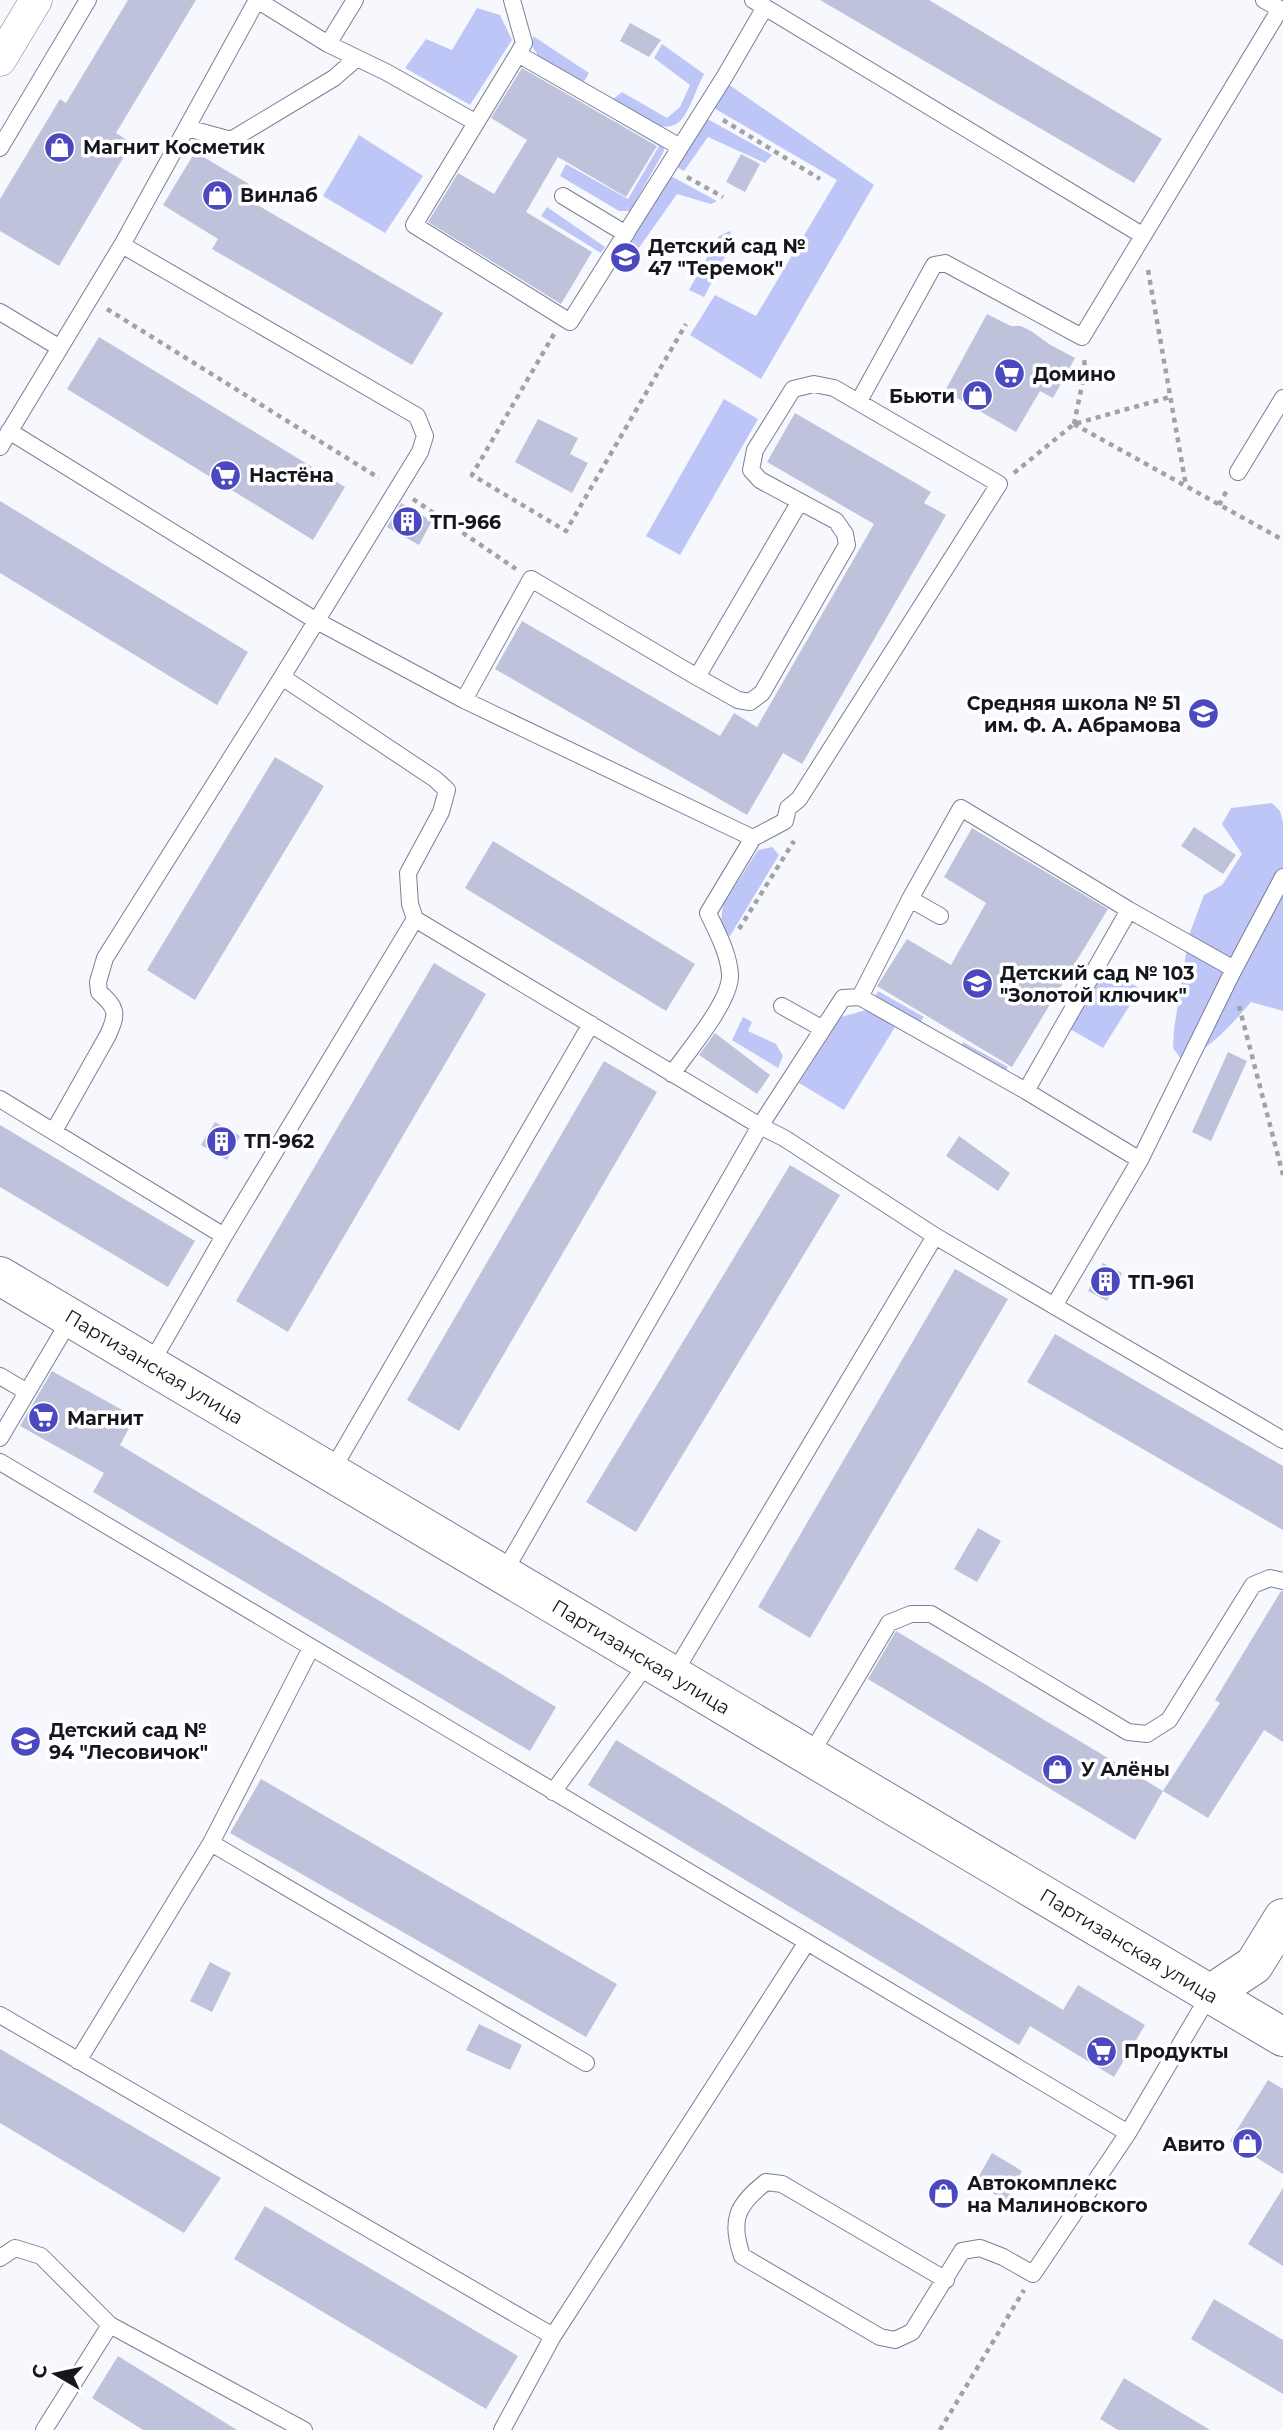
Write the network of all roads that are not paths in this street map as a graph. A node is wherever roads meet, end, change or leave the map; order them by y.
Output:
1 (36, 0) edge
2 (89, 0) edge
3 (257, 0) edge
4 (355, 0) edge
5 (512, 0) edge
6 (1264, 0) edge
7 (759, 4) edge
8 (1281, 10) edge
9 (328, 44) junction
10 (519, 54) junction
11 (357, 58) junction
12 (0, 60) edge
13 (475, 122) junction
14 (187, 128) junction
15 (680, 147) junction
16 (0, 148) edge
17 (563, 196) dead end
18 (626, 234) junction
19 (1142, 236) junction
20 (122, 245) junction
21 (0, 312) edge
22 (60, 348) junction
23 (1283, 398) edge
24 (859, 401) junction
25 (9, 431) junction
26 (0, 447) edge
27 (1238, 472) dead end
28 (799, 503) junction
29 (315, 621) junction
30 (282, 677) junction
31 (698, 677) junction
32 (464, 700) junction
33 (752, 838) junction
34 (1283, 877) edge
35 (910, 899) junction
36 (1129, 910) junction
37 (940, 916) dead end
38 (415, 919) junction
39 (1232, 972) junction
40 (860, 997) junction
41 (782, 1006) dead end
42 (591, 1024) junction
43 (823, 1029) junction
44 (672, 1074) junction
45 (1026, 1091) junction
46 (0, 1099) edge
47 (760, 1126) junction
48 (54, 1131) junction
49 (1140, 1160) junction
50 (224, 1236) junction
51 (934, 1236) junction
52 (0, 1276) edge
53 (1054, 1306) junction
54 (71, 1318) junction
55 (150, 1365) junction
56 (0, 1376) edge
57 (27, 1392) junction
58 (0, 1438) edge
59 (1283, 1440) edge
60 (0, 1462) edge
61 (331, 1472) junction
62 (502, 1574) junction
63 (1283, 1581) edge
64 (311, 1648) junction
65 (661, 1668) junction
66 (809, 1757) junction
67 (553, 1792) junction
68 (211, 1843) junction
69 (1283, 1917) edge
70 (807, 1942) junction
71 (1210, 1994) junction
72 (0, 2015) edge
73 (1283, 2037) edge
74 (78, 2061) junction
75 (586, 2063) dead end
76 (1128, 2133) junction
77 (0, 2258) edge
78 (946, 2280) junction
79 (110, 2325) junction
80 (553, 2336) junction
81 (44, 2430) edge
82 (304, 2430) edge
83 (502, 2430) edge

1 - 12 street
2 - 16 lane
3 - 9 lane
3 - 14 lane
4 - 9 lane
5 - 10 lane
6 - 8 lane
7 - 15 lane
7 - 19 lane
8 - 19 lane
9 - 11 lane
10 - 13 lane
10 - 15 lane
11 - 13 lane
11 - 14 lane
13 - 18 lane
14 - 20 lane
15 - 18 lane
17 - 18 lane
19 - 24 lane
20 - 22 lane
20 - 29 lane
21 - 22 lane
22 - 25 lane
23 - 27 lane
24 - 28 lane
24 - 33 lane
25 - 26 lane
25 - 29 lane
28 - 31 lane
28 - 31 lane
29 - 30 lane
29 - 32 lane
30 - 38 lane
30 - 48 lane
31 - 32 lane
32 - 33 lane
33 - 44 lane
34 - 39 lane
35 - 36 lane
35 - 37 lane
35 - 40 lane
36 - 39 lane
36 - 45 lane
38 - 42 lane
38 - 50 lane
39 - 49 lane
40 - 43 lane
40 - 45 lane
41 - 43 lane
42 - 44 lane
42 - 61 lane
43 - 47 lane
44 - 47 lane
45 - 49 lane
46 - 48 lane
47 - 51 lane
47 - 62 lane
48 - 50 lane
49 - 53 lane
50 - 55 lane
51 - 53 lane
51 - 65 lane
52 - 54 street, Партизанская улица
53 - 59 lane
54 - 55 street, Партизанская улица
54 - 57 lane
55 - 61 street, Партизанская улица
56 - 57 lane
57 - 58 lane
60 - 64 lane
61 - 62 street, Партизанская улица
62 - 65 street, Партизанская улица
63 - 66 lane
64 - 67 lane
64 - 68 lane
65 - 66 street, Партизанская улица
65 - 67 lane
66 - 71 street, Партизанская улица
67 - 70 lane
68 - 74 lane
68 - 75 lane
69 - 71 street
70 - 76 lane
70 - 80 lane
71 - 73 street, Партизанская улица
71 - 76 lane
72 - 74 lane
74 - 80 lane
76 - 78 lane
77 - 79 lane
78 - 78 lane
79 - 81 lane
79 - 82 lane
80 - 83 lane

